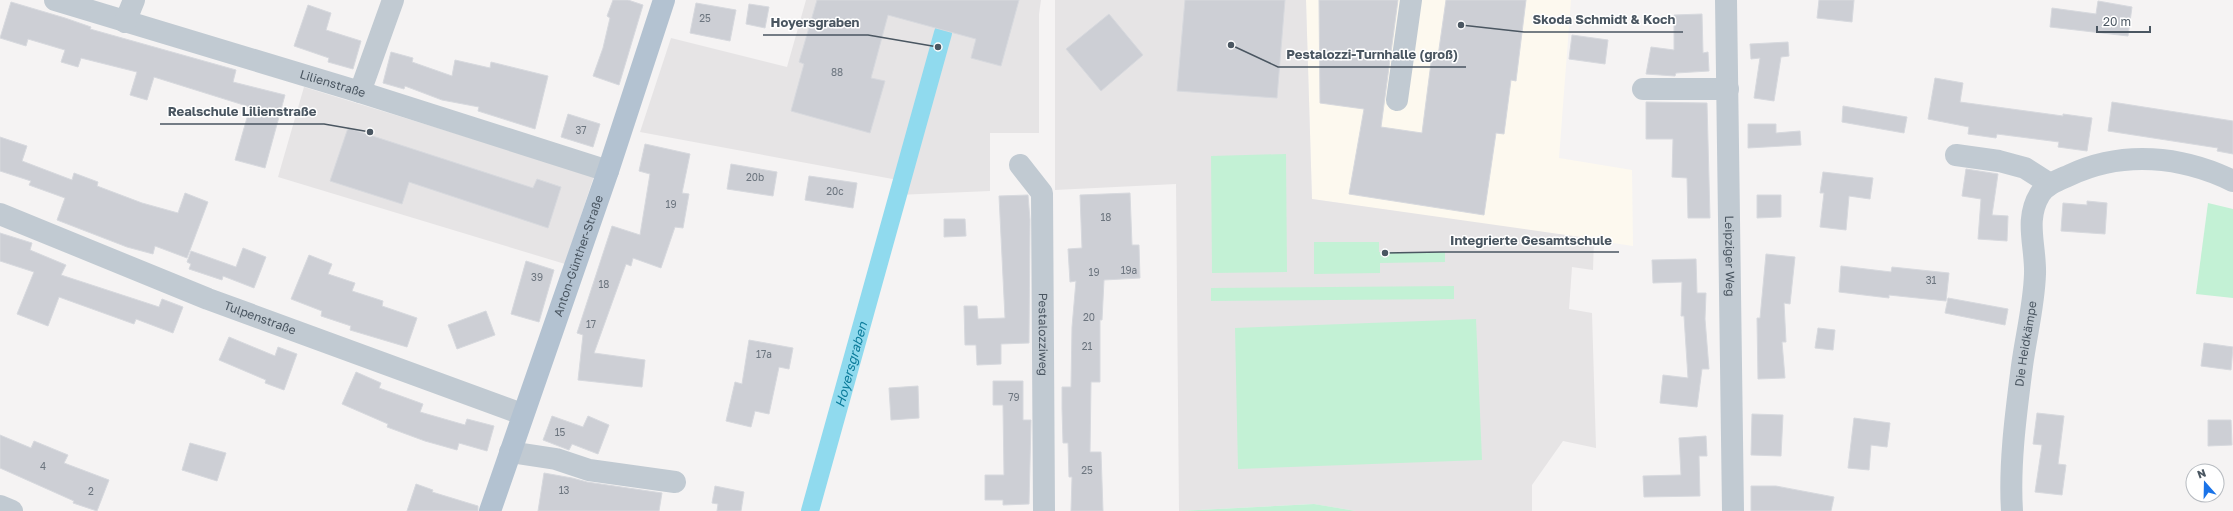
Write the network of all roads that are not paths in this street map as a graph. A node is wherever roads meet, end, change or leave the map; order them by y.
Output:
1 (55, 0) edge
2 (134, 0) edge
3 (393, 0) edge
4 (664, 0) edge
5 (1411, 0) edge
6 (1726, 0) edge
7 (125, 22) junction
8 (1642, 89) dead end
9 (1728, 90) junction
10 (360, 92) junction
11 (1397, 100) dead end
12 (1956, 155) dead end
13 (1020, 165) dead end
14 (608, 171) junction
15 (2233, 181) edge
16 (2050, 184) junction
17 (0, 214) edge
18 (522, 414) junction
19 (510, 452) junction
20 (675, 482) dead end
21 (0, 506) edge
22 (12, 511) edge
23 (490, 511) edge
24 (1044, 511) edge
25 (1733, 511) edge
26 (2012, 511) edge

1 - 7 street, Lilienstraße
2 - 7 street
3 - 10 street
4 - 14 main road, Anton-Günther-Straße
5 - 11 street
6 - 9 street, Leipziger Weg
7 - 10 street, Lilienstraße
8 - 9 street
9 - 25 street, Leipziger Weg
10 - 14 street, Lilienstraße
12 - 16 street
13 - 24 street, Pestalozziweg
14 - 18 main road, Anton-Günther-Straße
15 - 16 street, Die Heidkämpe
16 - 26 street, Die Heidkämpe
17 - 18 street, Tulpenstraße
18 - 19 main road, Anton-Günther-Straße
19 - 20 street
19 - 23 main road, Anton-Günther-Straße
21 - 22 street

